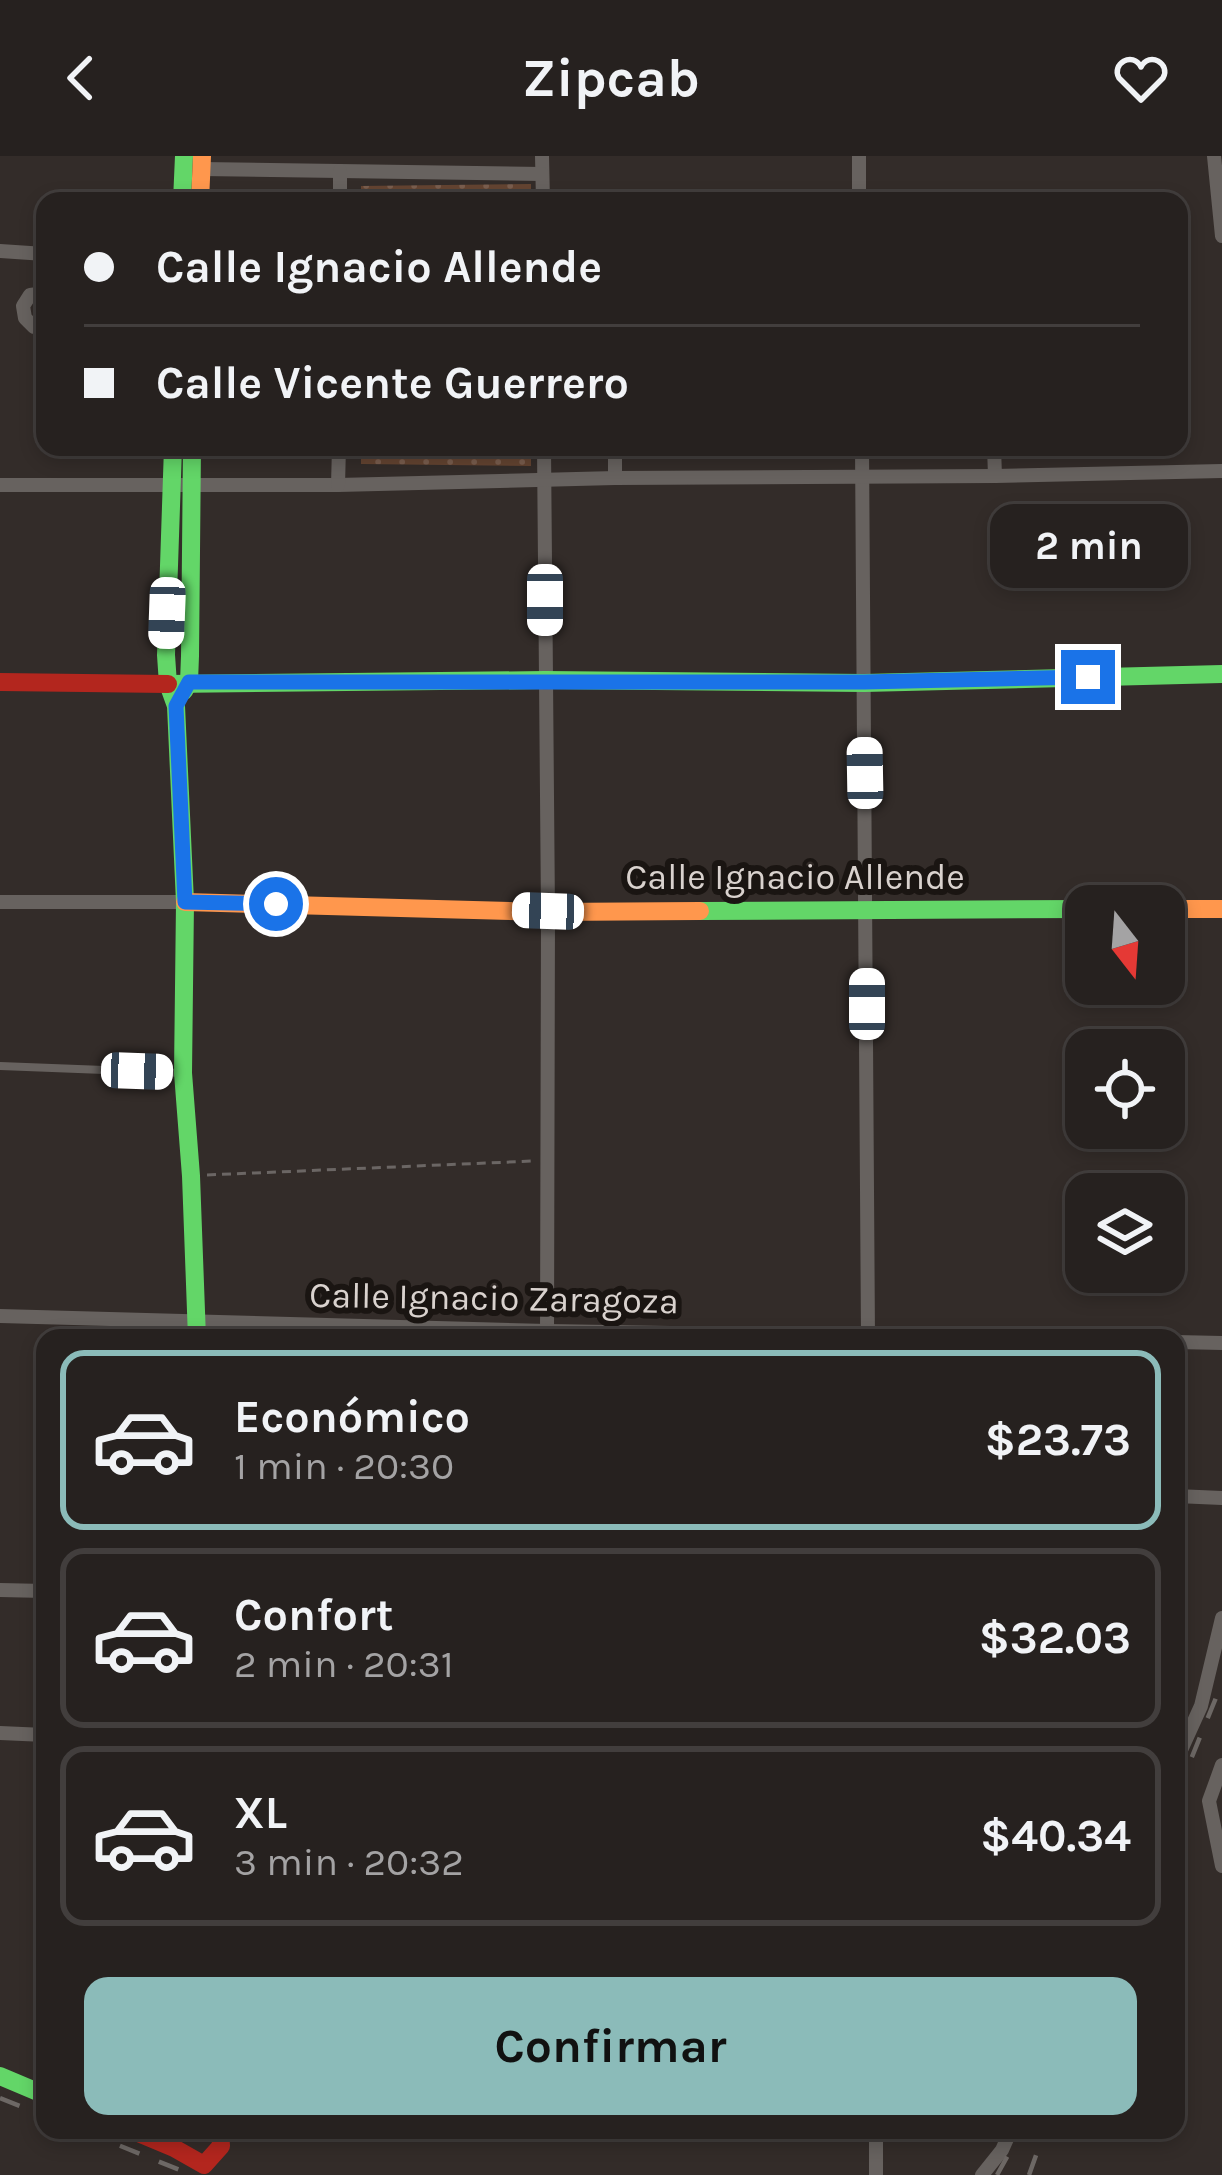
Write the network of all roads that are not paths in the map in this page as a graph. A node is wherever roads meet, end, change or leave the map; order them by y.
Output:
1 (184, 156) edge
2 (542, 156) edge
3 (859, 156) edge
4 (1214, 156) edge
5 (201, 162) edge
6 (340, 171) junction
7 (542, 174) junction
8 (182, 192) edge
9 (200, 192) edge
10 (340, 192) edge
11 (543, 192) edge
12 (859, 192) edge
13 (1222, 236) edge
14 (0, 251) edge
15 (36, 253) edge
16 (36, 294) edge
17 (36, 327) edge
18 (175, 456) edge
19 (190, 456) edge
20 (339, 456) edge
21 (544, 456) edge
22 (615, 456) edge
23 (862, 456) edge
24 (994, 456) edge
25 (1222, 471) edge
26 (862, 476) junction
27 (994, 476) junction
28 (615, 478) junction
29 (544, 480) junction
30 (0, 484) edge
31 (182, 484) junction
32 (338, 485) junction
33 (1222, 674) edge
34 (545, 680) junction
35 (0, 682) edge
36 (189, 682) junction
37 (864, 682) junction
38 (168, 684) junction
39 (176, 706) junction
40 (0, 902) edge
41 (185, 902) junction
42 (867, 909) junction
43 (1065, 909) edge
44 (1185, 909) edge
45 (1222, 909) edge
46 (548, 911) junction
47 (0, 1066) edge
48 (183, 1073) junction
49 (0, 1316) edge
50 (196, 1329) edge
51 (547, 1329) edge
52 (868, 1329) edge
53 (1185, 1342) edge
54 (1222, 1343) edge
55 (1185, 1496) edge
56 (1222, 1498) edge
57 (0, 1590) edge
58 (36, 1591) edge
59 (1222, 1618) edge
60 (0, 1733) edge
61 (36, 1735) edge
62 (1185, 1741) edge
63 (1222, 1766) edge
64 (1222, 1866) edge
65 (0, 2076) edge
66 (36, 2091) edge
67 (153, 2139) edge
68 (221, 2139) edge
69 (876, 2139) edge
70 (1007, 2139) edge
71 (876, 2175) edge
72 (982, 2175) edge

1 - 8 main road
2 - 7 street
3 - 12 street
4 - 13 street
5 - 6 street
5 - 9 main road
6 - 7 street
6 - 10 street
7 - 11 street
14 - 15 street
16 - 17 street
18 - 31 main road
19 - 31 main road
20 - 32 street
21 - 29 street
22 - 28 street
23 - 26 street
24 - 27 street
25 - 27 street
26 - 27 street
26 - 28 street
26 - 37 street
28 - 29 street
29 - 32 street
29 - 34 street
30 - 31 street
31 - 32 street
31 - 36 main road
31 - 38 main road
33 - 37 main road
34 - 36 main road
34 - 37 main road
34 - 46 street
35 - 38 main road
36 - 38 main road
36 - 39 main road
37 - 42 street
38 - 39 main road
39 - 41 main road
40 - 41 street, Calle Ignacio Allende
41 - 46 main road, Calle Ignacio Allende
41 - 48 main road
42 - 43 main road, Calle Ignacio Allende
42 - 46 main road, Calle Ignacio Allende
42 - 52 street
44 - 45 main road
46 - 51 street
47 - 48 lane
48 - 50 main road
49 - 50 street, Calle Ignacio Zaragoza
53 - 54 street
55 - 56 street
57 - 58 street
59 - 62 street
60 - 61 street
63 - 64 street
65 - 66 main road
67 - 68 main road
69 - 71 street
70 - 72 street

